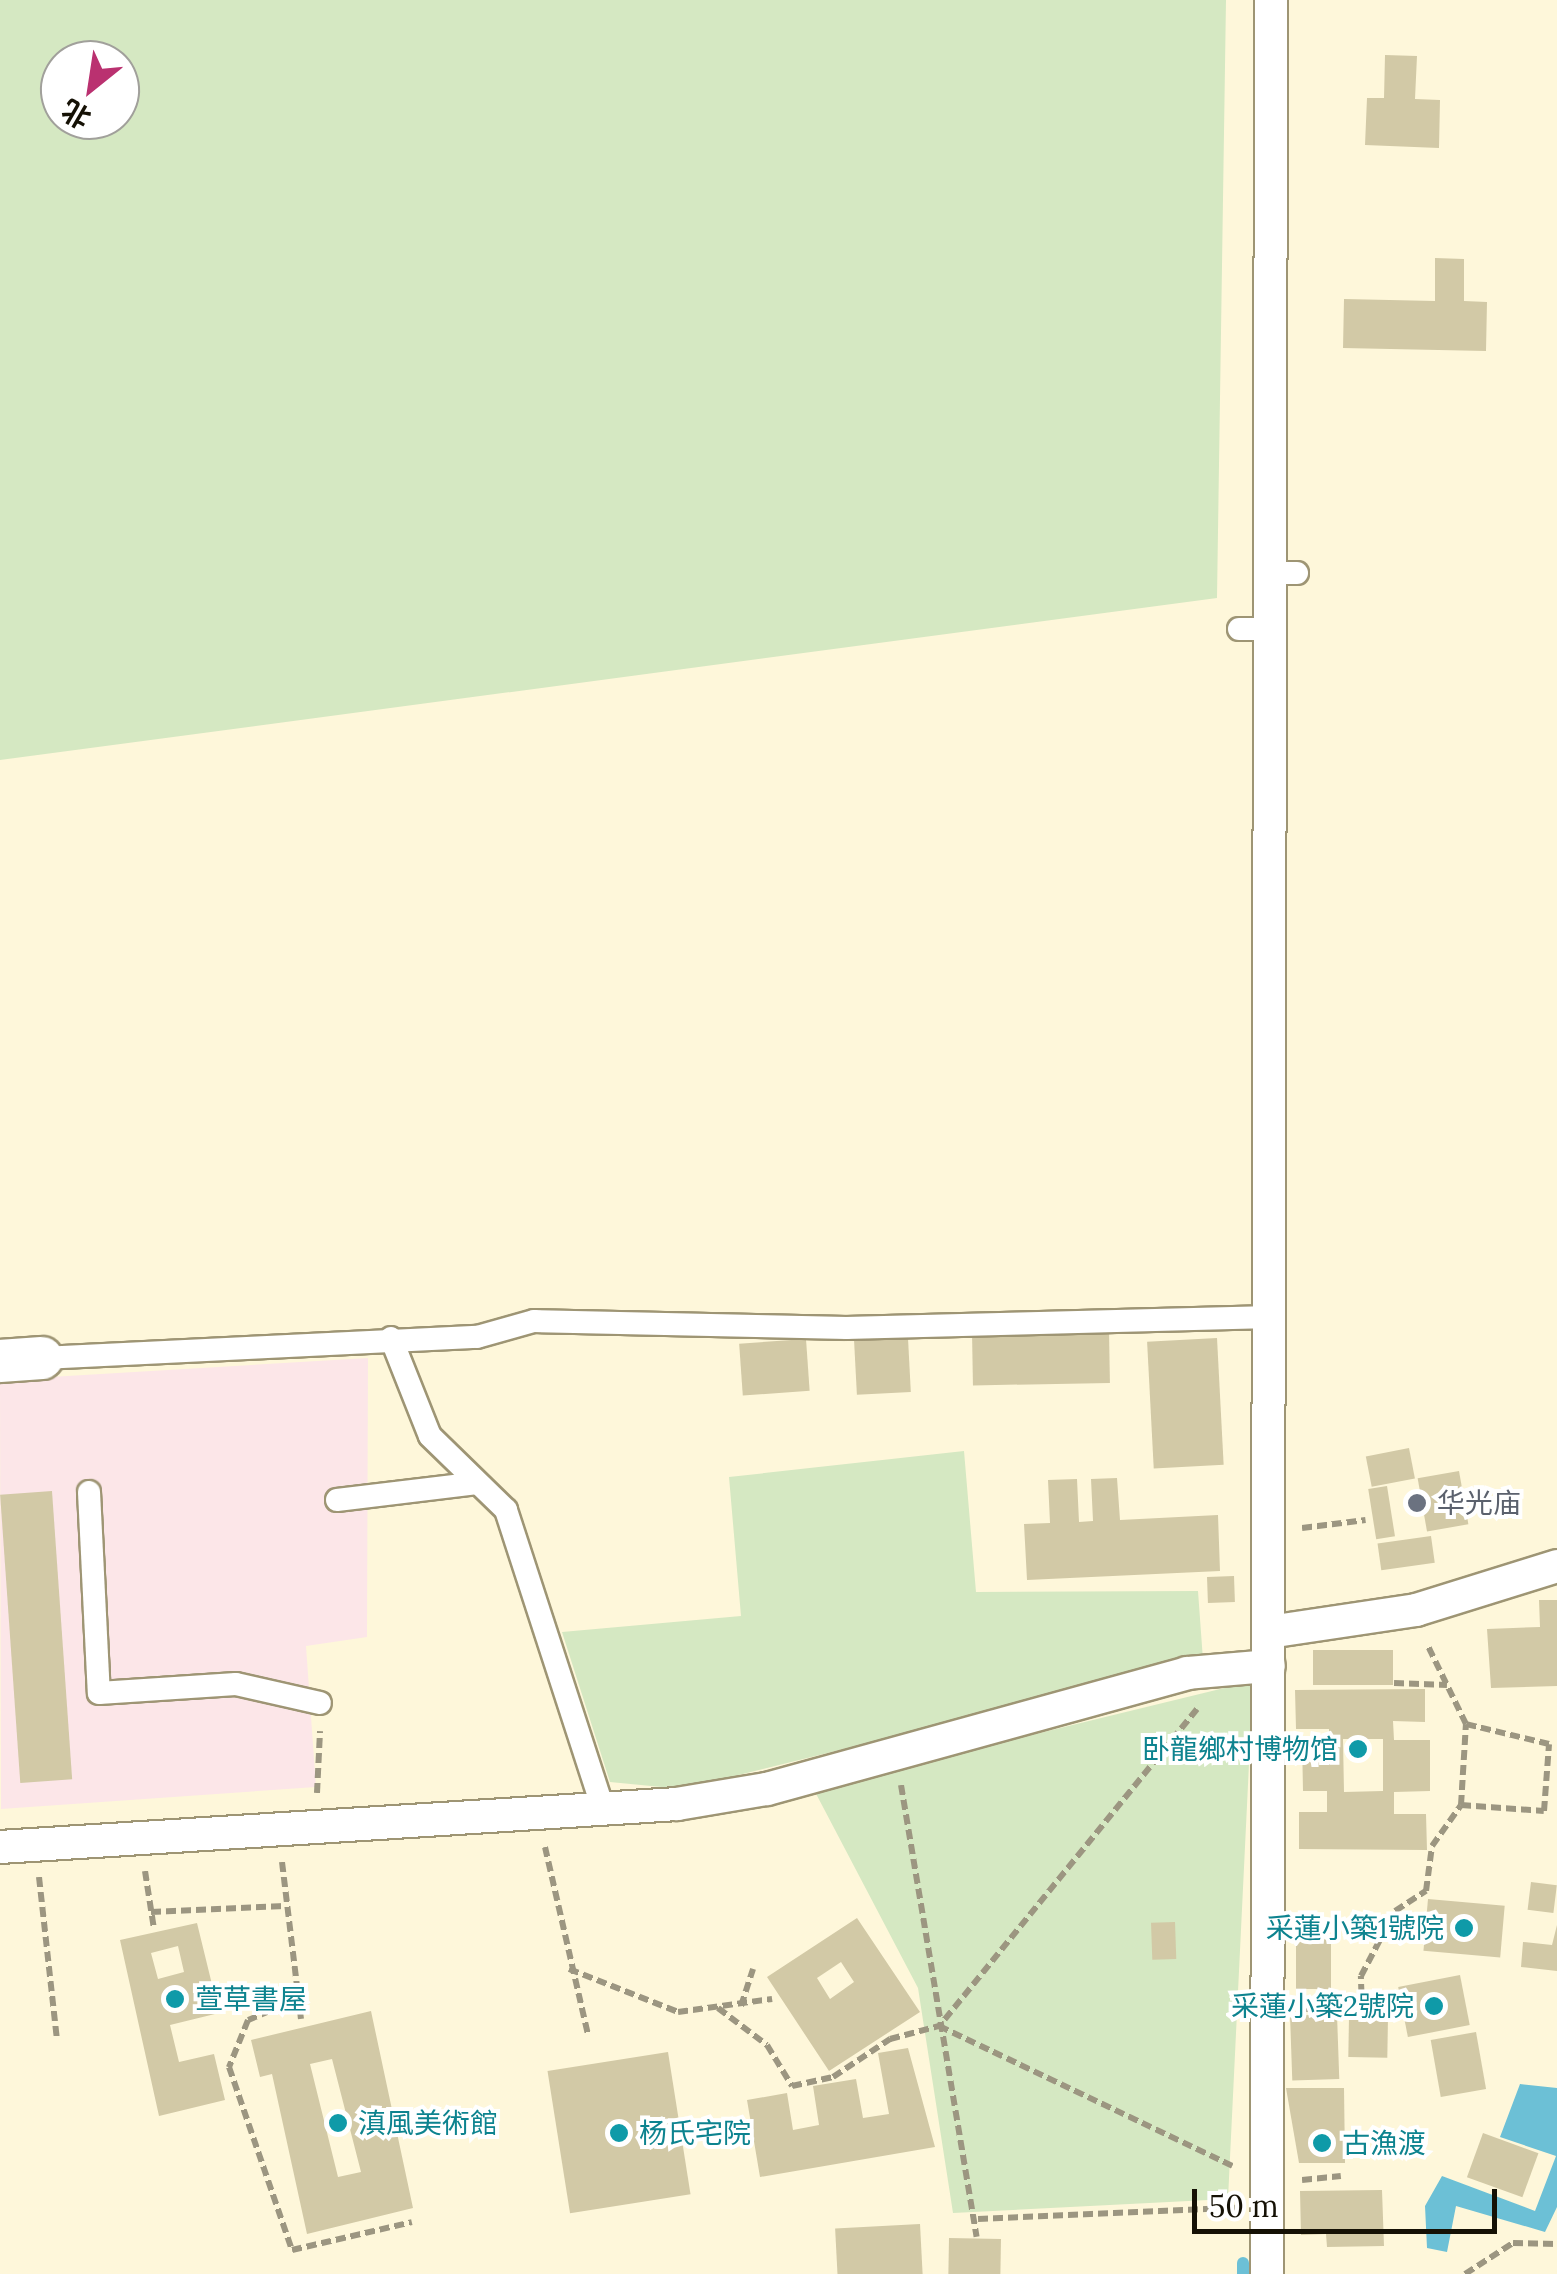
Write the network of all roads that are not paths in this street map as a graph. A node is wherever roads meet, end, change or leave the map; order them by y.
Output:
1 (1271, 0) edge
2 (1270, 1317) junction
3 (392, 1338) junction
4 (42, 1358) joint
5 (0, 1360) edge
6 (477, 1483) junction
7 (89, 1492) dead end
8 (336, 1500) dead end
9 (1557, 1566) edge
10 (1270, 1632) junction
11 (1269, 1666) junction
12 (320, 1703) road end
13 (602, 1806) junction
14 (0, 1847) edge
15 (1267, 2274) edge

1 - 2 street
2 - 3 lane
2 - 10 street
3 - 4 lane
3 - 6 lane
4 - 5 street
6 - 8 lane
6 - 13 lane
7 - 12 lane
9 - 10 street
10 - 11 street
11 - 13 street
11 - 15 street
13 - 14 street

